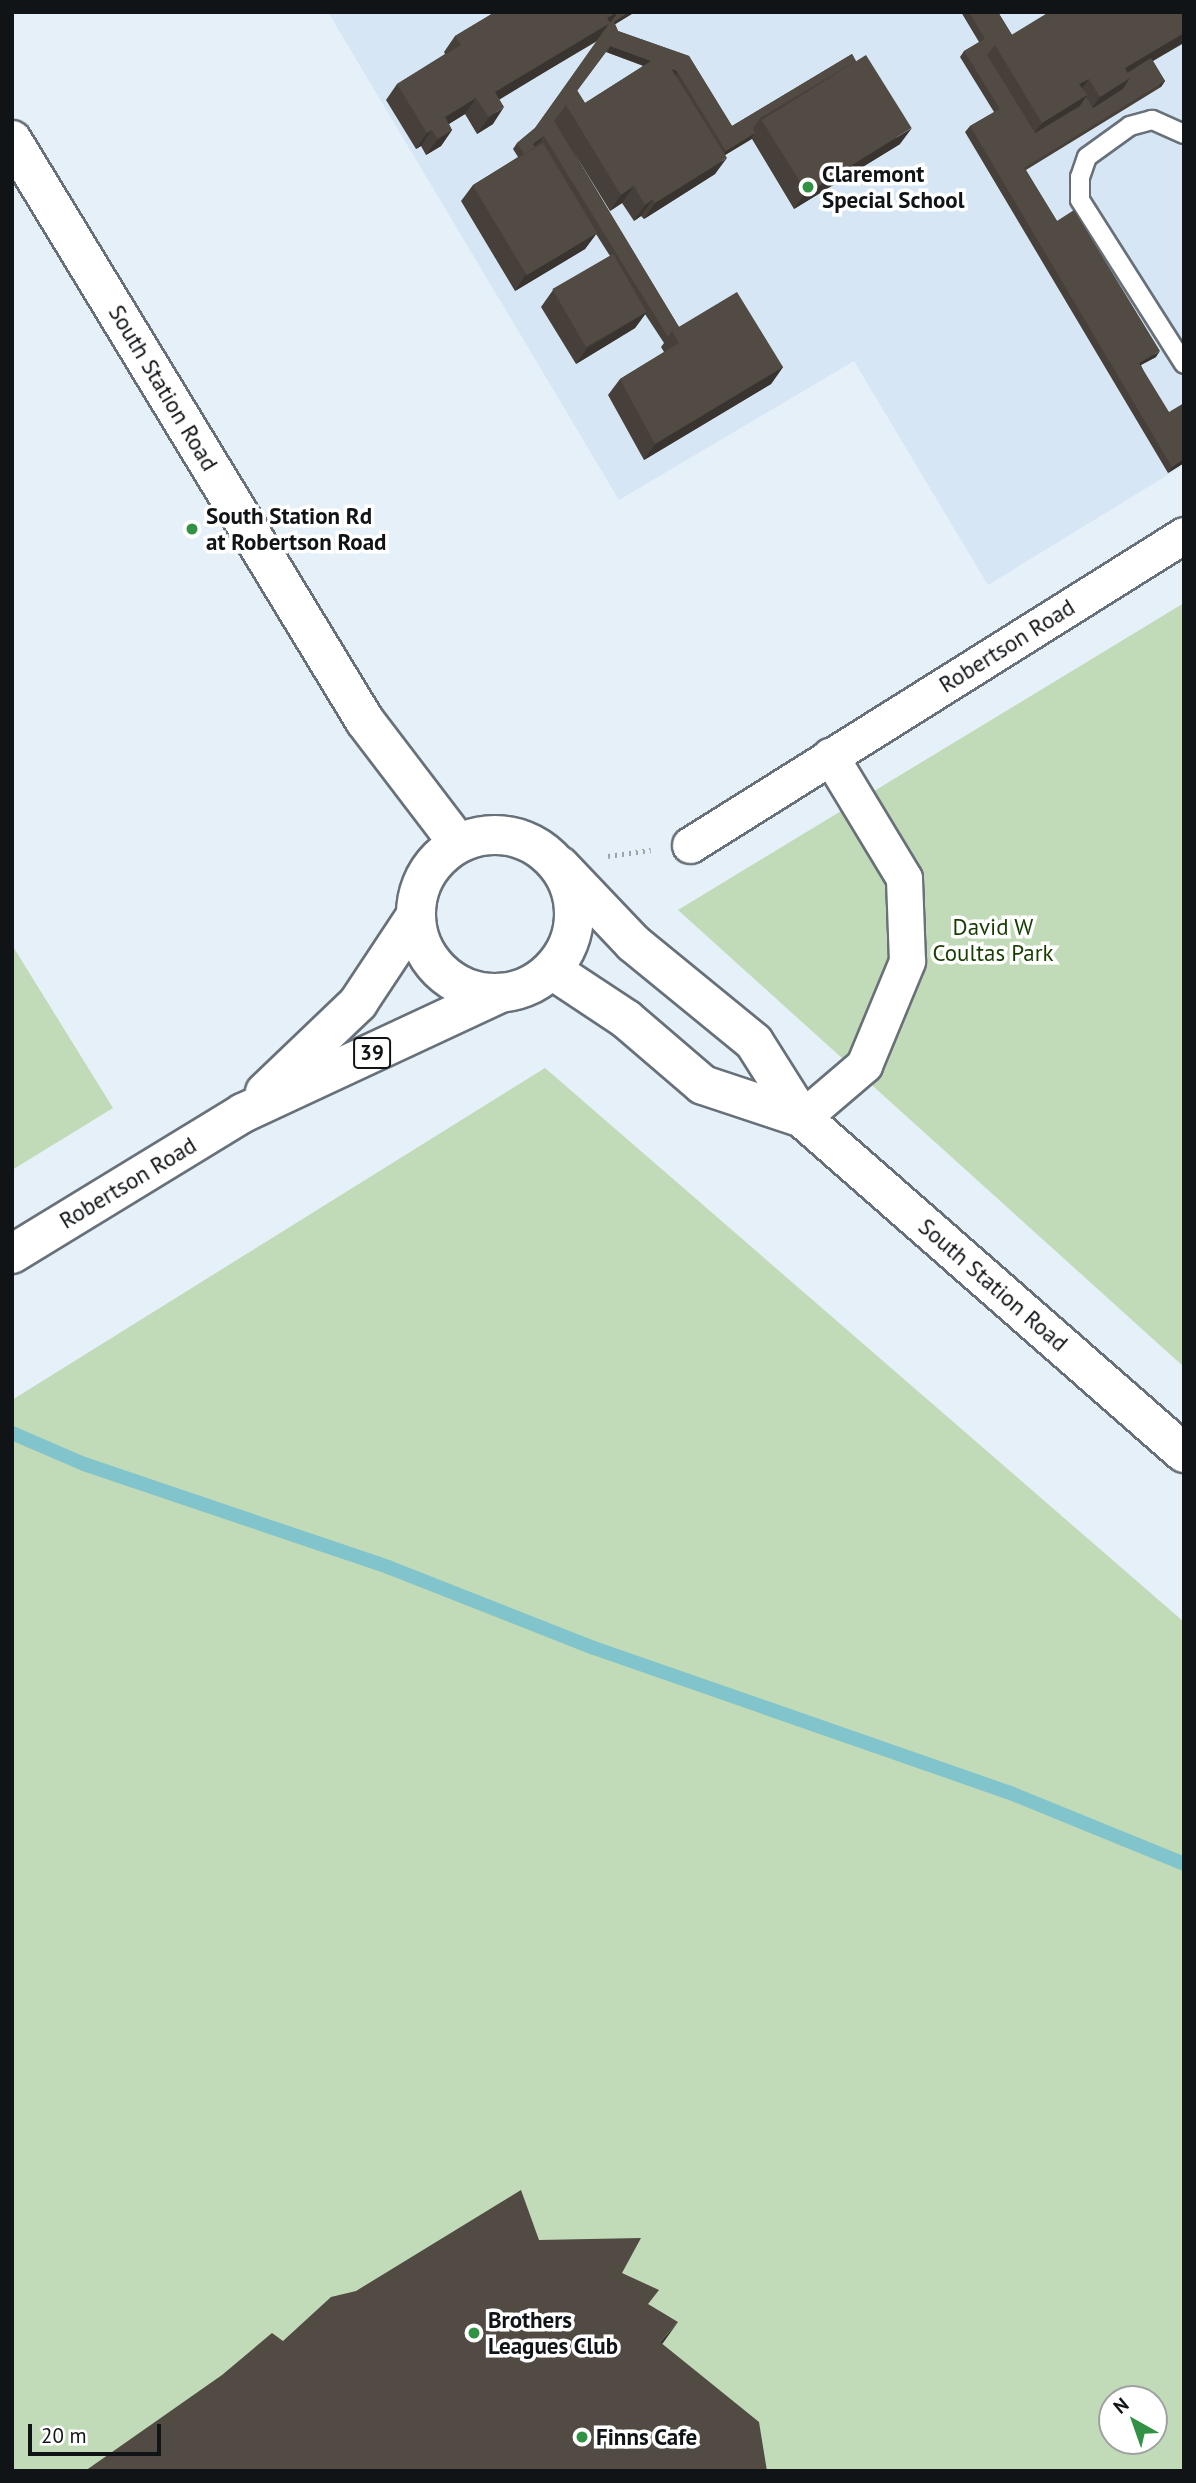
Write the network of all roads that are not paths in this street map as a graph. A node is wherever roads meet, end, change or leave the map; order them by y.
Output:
1 (1184, 134) edge
2 (12, 140) edge
3 (1184, 364) edge
4 (1184, 535) edge
5 (830, 756) junction
6 (458, 843) junction
7 (690, 845) road end
8 (549, 856) junction
9 (415, 917) junction
10 (552, 970) junction
11 (500, 993) junction
12 (243, 1113) junction
13 (802, 1118) junction
14 (12, 1254) edge
15 (1184, 1453) edge

1 - 3 lane
2 - 6 main road, South Station Road
4 - 5 street, Robertson Road
5 - 7 street, Robertson Road
5 - 13 street
6 - 8 main road, South Station Road / 39
6 - 9 main road, South Station Road / 39
8 - 10 main road, South Station Road / 39
8 - 13 main road, South Station Road
9 - 11 main road, South Station Road / 39
9 - 12 main road, Robertson Road / 39
10 - 11 main road, South Station Road / 39
10 - 13 main road, South Station Road
11 - 12 main road, Robertson Road / 39
12 - 14 main road, Robertson Road / 39
13 - 15 main road, South Station Road

